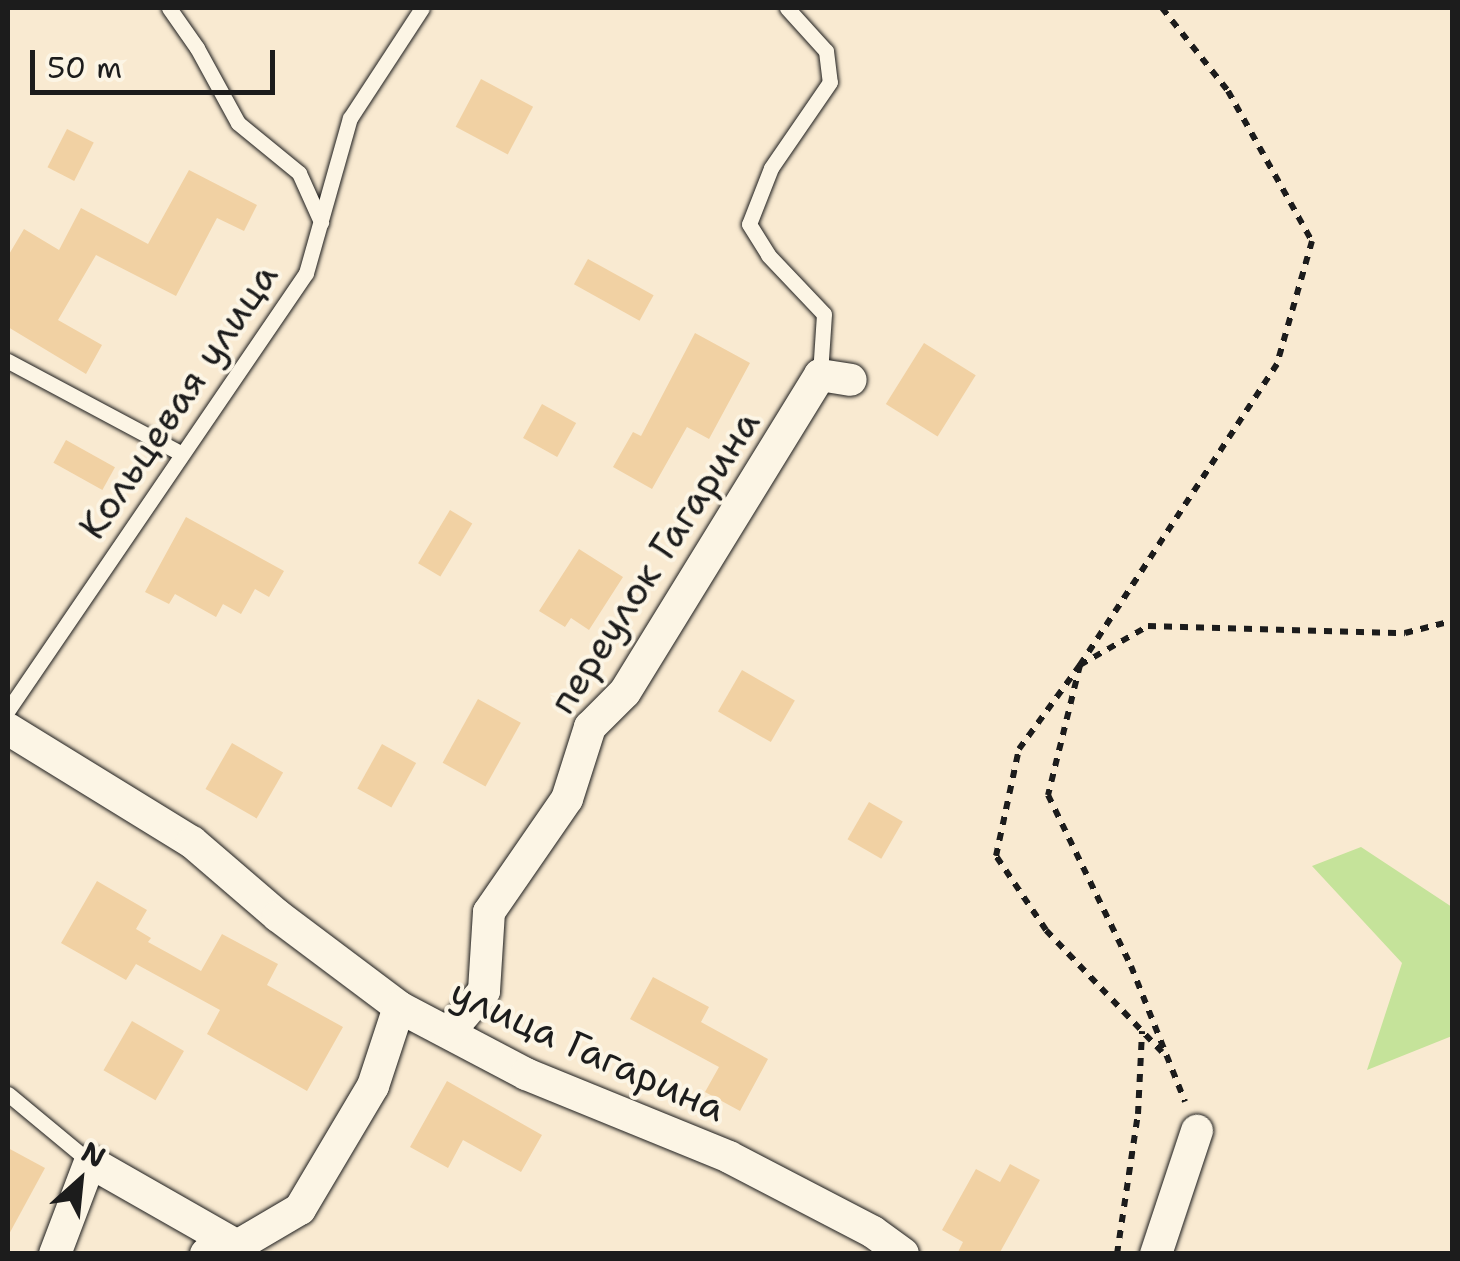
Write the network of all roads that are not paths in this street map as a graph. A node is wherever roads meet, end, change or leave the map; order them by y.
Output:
1 (168, 8) edge
2 (422, 8) edge
3 (788, 8) edge
4 (320, 222) junction
5 (8, 362) edge
6 (835, 378) joint
7 (180, 454) junction
8 (8, 710) edge
9 (8, 728) edge
10 (400, 1007) junction
11 (449, 1032) junction
12 (8, 1094) edge
13 (1197, 1131) road end
14 (90, 1162) junction
15 (231, 1251) edge
16 (55, 1254) edge
17 (903, 1254) edge
18 (1156, 1254) edge

1 - 4 lane
2 - 4 lane, Кольцевая улица
3 - 6 lane
4 - 7 lane, Кольцевая улица
5 - 7 lane
6 - 11 street, переулок Гагарина
7 - 8 lane, Кольцевая улица
9 - 10 street, улица Гагарина
10 - 11 street, улица Гагарина
10 - 15 street
11 - 17 street, улица Гагарина
12 - 14 lane
13 - 18 street
14 - 15 street
14 - 16 street

